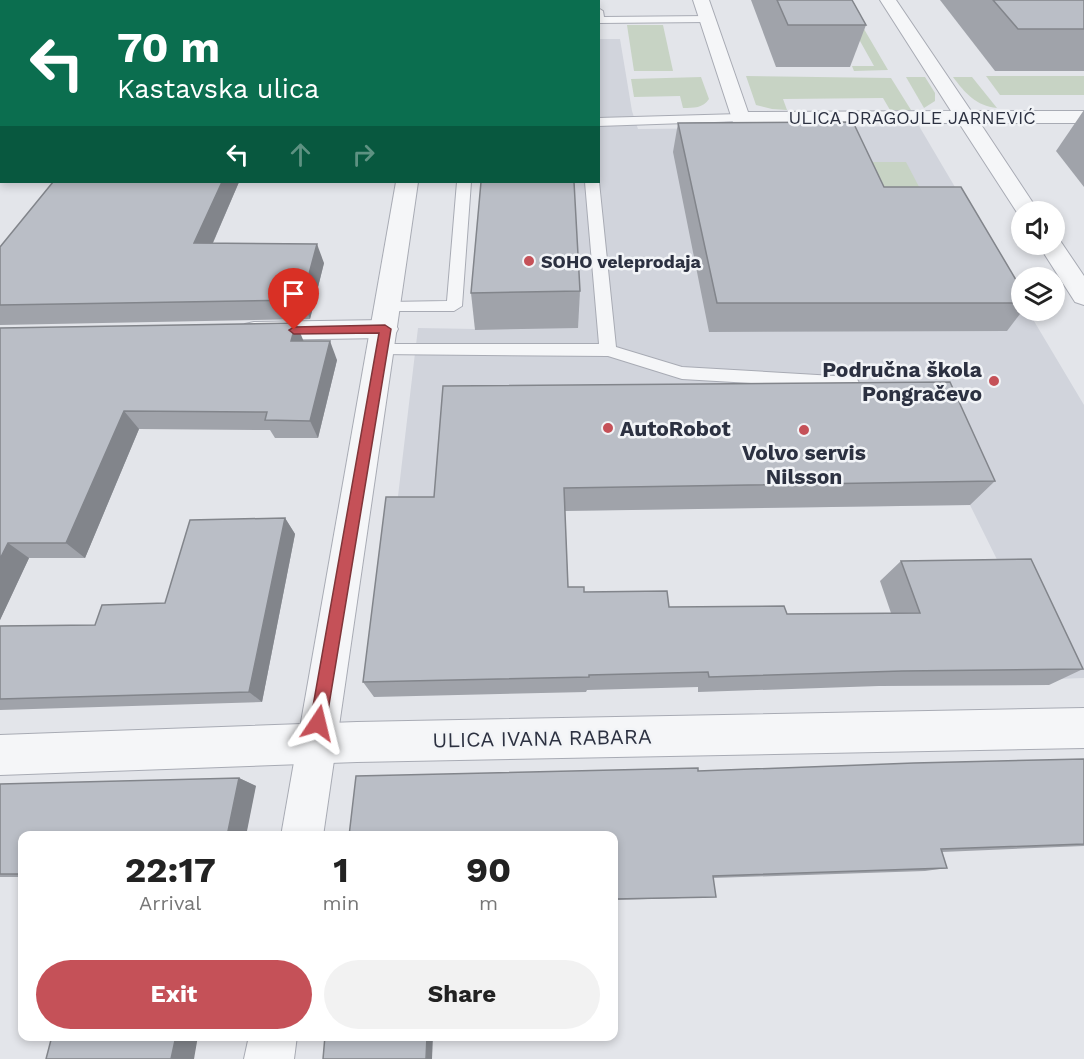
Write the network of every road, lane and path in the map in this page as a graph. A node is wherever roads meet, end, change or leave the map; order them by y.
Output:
1 (701, 0) edge
2 (888, 0) edge
3 (708, 19) junction
4 (600, 20) edge
5 (966, 117) junction
6 (1084, 117) edge
7 (740, 118) junction
8 (600, 122) edge
9 (407, 183) edge
10 (464, 183) edge
11 (592, 183) edge
12 (1021, 201) edge
13 (1057, 255) edge
14 (1084, 296) edge
15 (385, 328) junction
16 (233, 332) edge
17 (608, 350) junction
18 (851, 383) edge
19 (1084, 728) edge
20 (315, 743) junction
21 (0, 755) edge
22 (303, 831) edge
23 (272, 1041) edge
24 (269, 1059) edge

1 - 3 street
2 - 5 street
3 - 4 lane
3 - 7 street
5 - 6 street, ULICA DRAGOJLE JARNEVIĆ
5 - 7 street, ULICA DRAGOJLE JARNEVIĆ
5 - 12 street
7 - 8 lane
9 - 15 street
10 - 15 lane
11 - 17 lane
13 - 14 street
15 - 16 street
15 - 17 lane
15 - 20 street
17 - 18 lane
19 - 20 street, ULICA IVANA RABARA
20 - 21 street, ULICA IVANA RABARA
20 - 22 street
23 - 24 street

